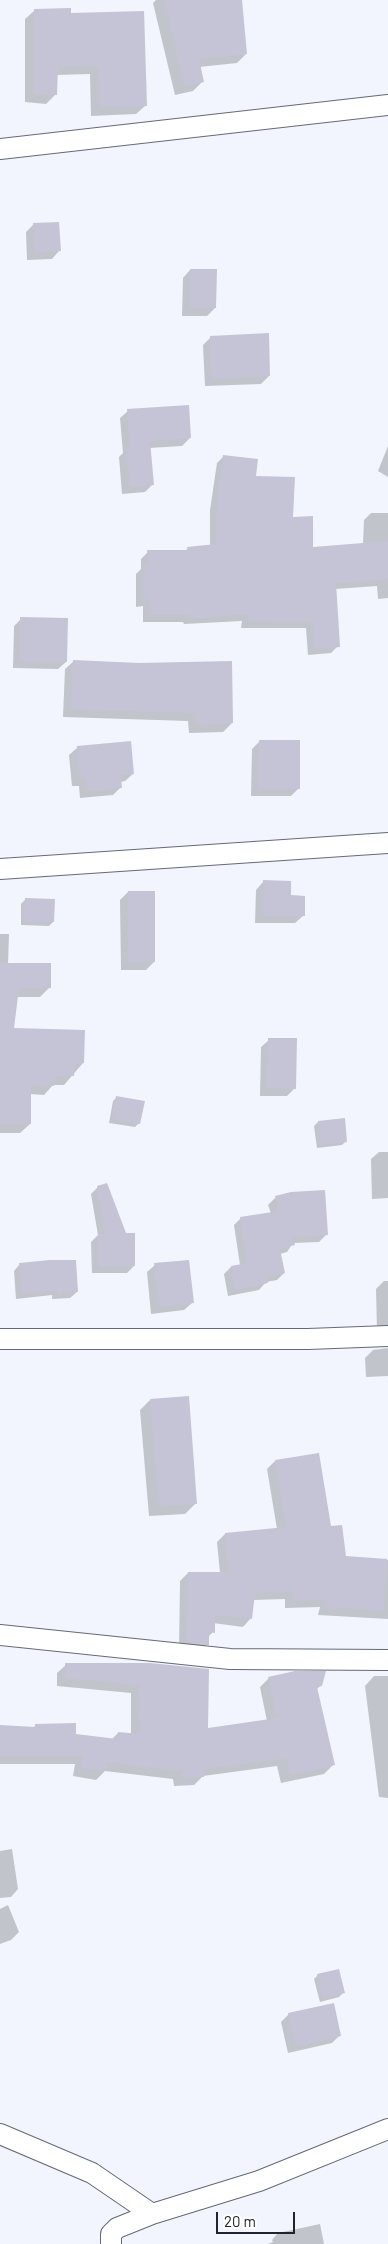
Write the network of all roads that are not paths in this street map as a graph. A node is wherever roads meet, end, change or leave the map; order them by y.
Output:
1 (388, 105) edge
2 (0, 150) edge
3 (388, 842) edge
4 (0, 868) edge
5 (388, 1336) edge
6 (0, 1339) edge
7 (0, 1635) edge
8 (388, 1660) edge
9 (388, 2129) edge
10 (0, 2134) edge
11 (152, 2214) junction
12 (111, 2244) edge

1 - 2 street
3 - 4 street
5 - 6 street
7 - 8 street
9 - 11 street
10 - 11 street
11 - 12 street

